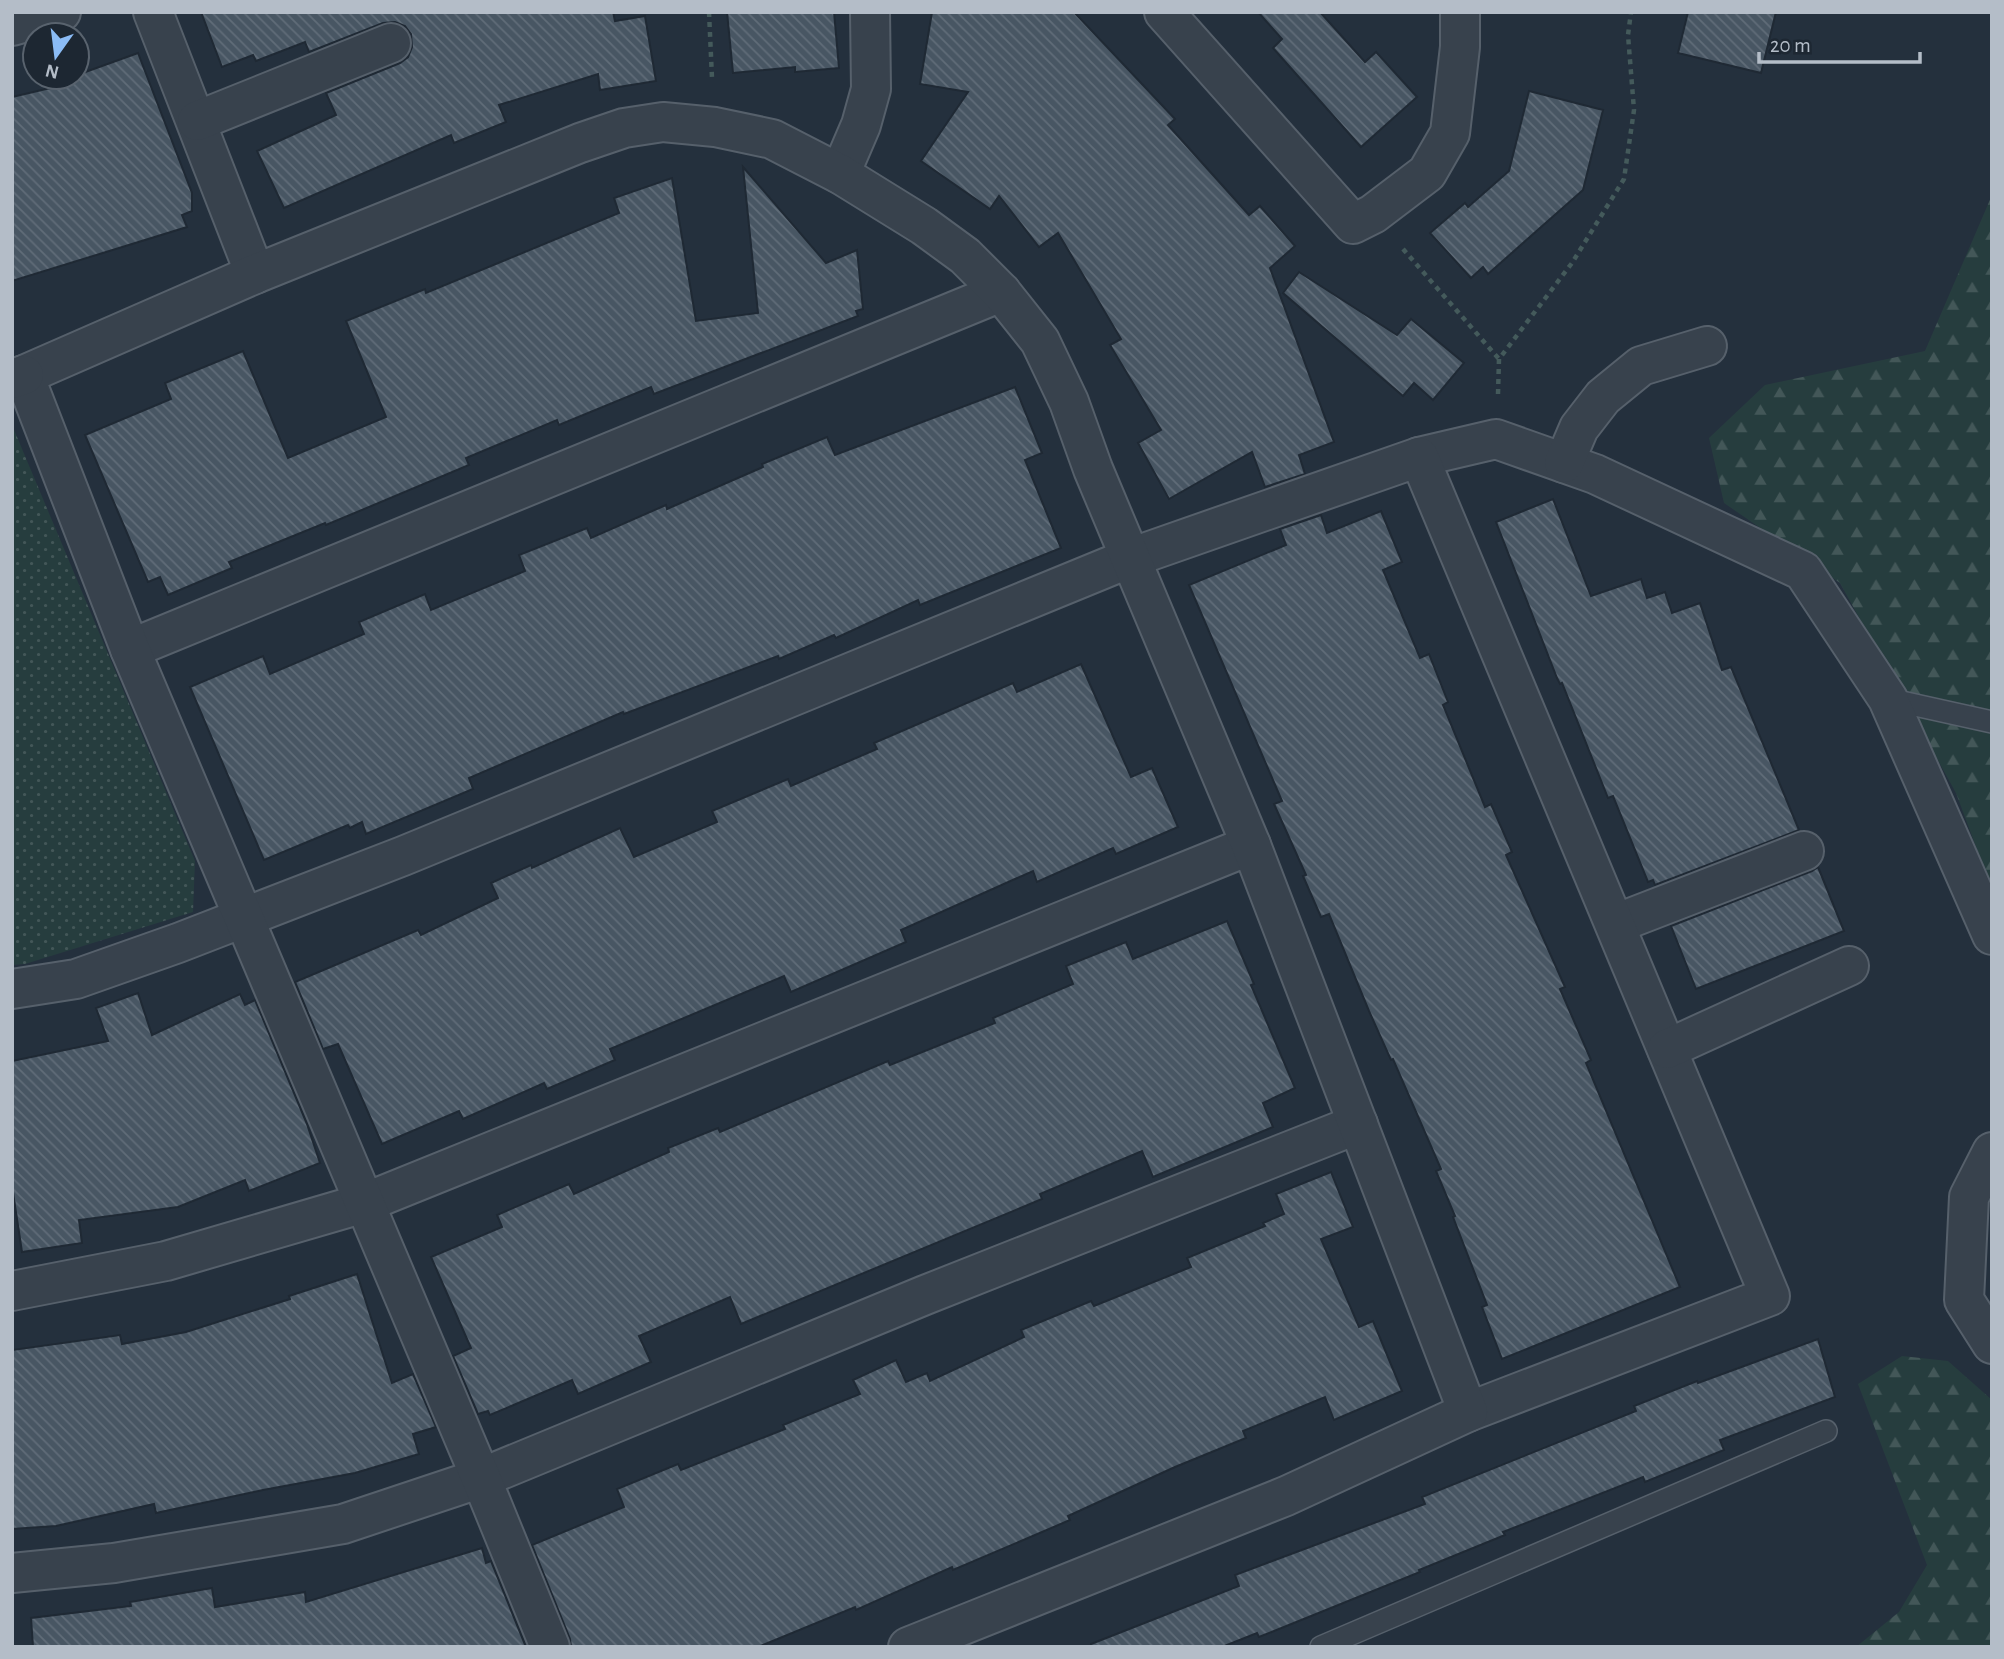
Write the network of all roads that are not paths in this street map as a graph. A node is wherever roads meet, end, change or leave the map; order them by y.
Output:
1 (61, 12) edge
2 (153, 12) edge
3 (870, 12) edge
4 (1164, 12) edge
5 (1460, 12) edge
6 (12, 26) edge
7 (391, 43) dead end
8 (197, 121) junction
9 (840, 174) junction
10 (255, 274) junction
11 (1001, 292) junction
12 (1707, 346) dead end
13 (18, 377) edge
14 (1419, 457) junction
15 (1564, 463) junction
16 (1130, 558) junction
17 (130, 649) junction
18 (1888, 699) junction
19 (1992, 722) edge
20 (1251, 845) junction
21 (1804, 851) dead end
22 (244, 917) junction
23 (1615, 924) junction
24 (1992, 935) edge
25 (1849, 966) dead end
26 (12, 989) edge
27 (1667, 1049) junction
28 (1358, 1124) junction
29 (1992, 1152) edge
30 (364, 1203) junction
31 (12, 1291) edge
32 (1992, 1344) edge
33 (1468, 1412) junction
34 (1826, 1432) dead end
35 (481, 1478) junction
36 (12, 1573) edge
37 (550, 1647) edge
38 (908, 1647) edge
39 (1321, 1647) edge

1 - 6 street
2 - 8 street
3 - 9 street
4 - 5 street
7 - 8 street
8 - 10 street
9 - 10 street
9 - 11 street
10 - 13 street
11 - 16 street
11 - 17 street
12 - 15 street
13 - 17 street
14 - 15 street
14 - 16 street
14 - 23 street
15 - 18 street
16 - 20 street
16 - 22 street
17 - 22 street
18 - 19 lane
18 - 24 street
20 - 28 street
20 - 30 street
21 - 23 street
22 - 26 street
22 - 30 street
23 - 27 street
25 - 27 street
27 - 33 street
28 - 33 street
28 - 35 street
29 - 32 street
30 - 31 street
30 - 35 street
33 - 38 street
34 - 39 lane
35 - 36 street
35 - 37 street

